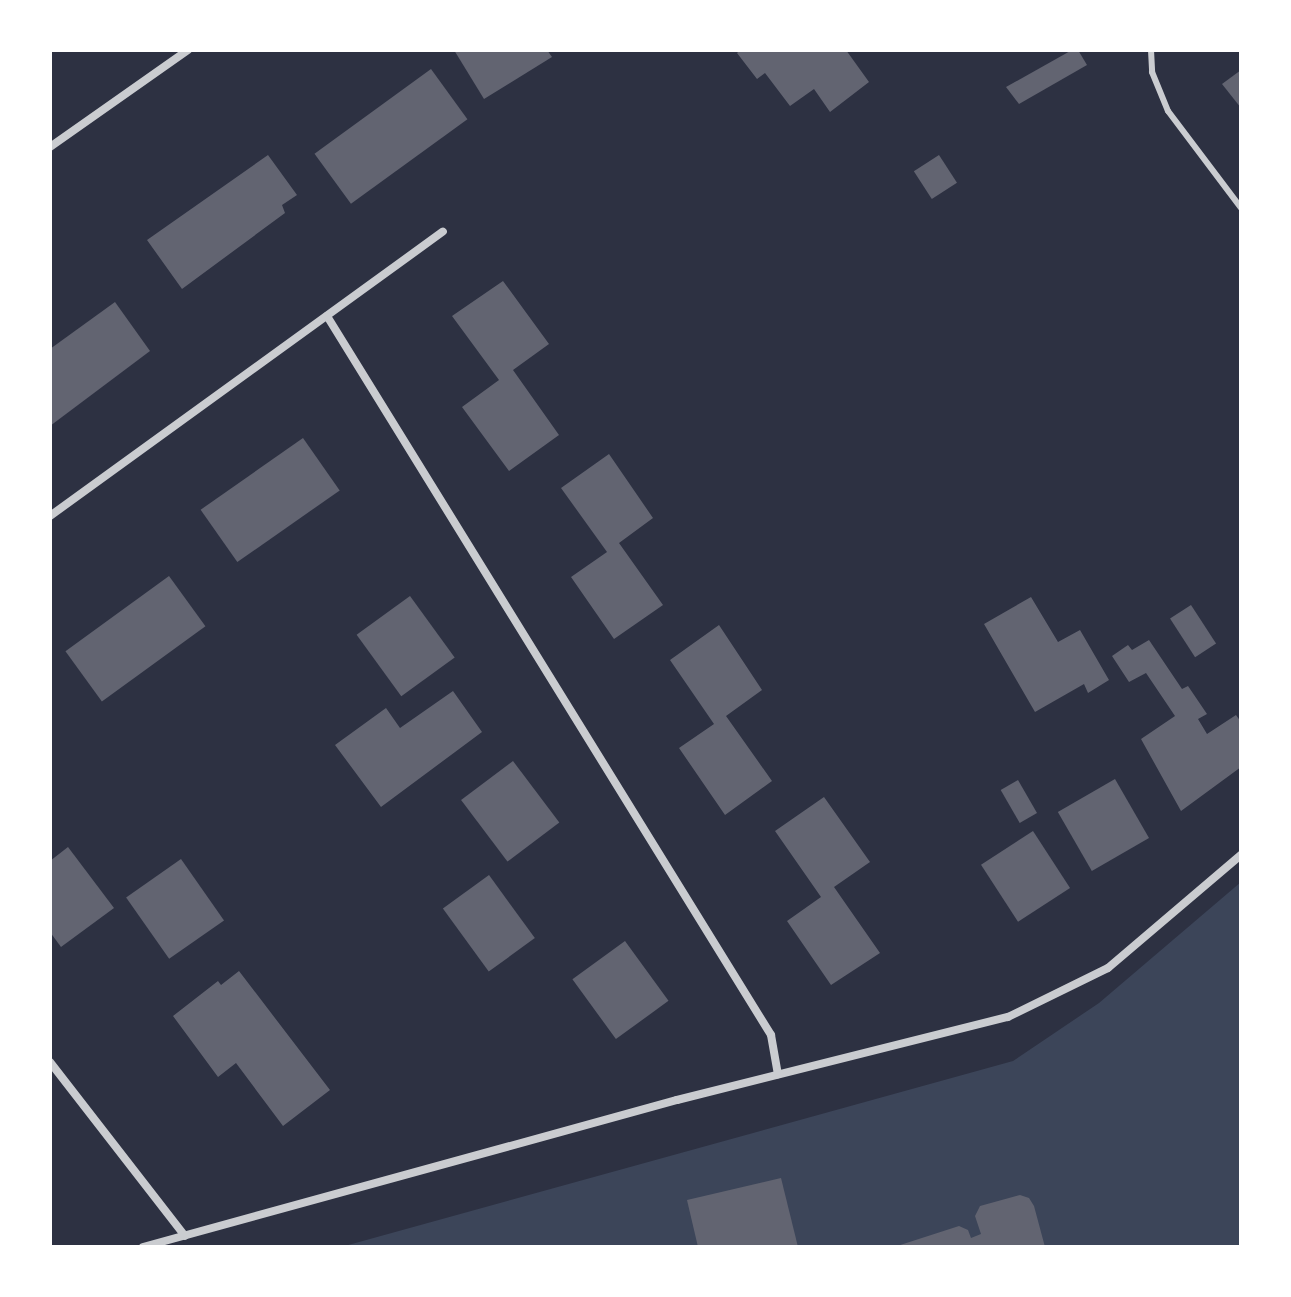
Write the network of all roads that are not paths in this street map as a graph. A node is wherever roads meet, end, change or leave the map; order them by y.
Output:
1 (188, 50) edge
2 (1151, 50) edge
3 (50, 147) edge
4 (1241, 208) edge
5 (443, 231) dead end
6 (327, 316) junction
7 (50, 516) edge
8 (1241, 855) edge
9 (50, 1062) edge
10 (778, 1074) junction
11 (185, 1236) junction
12 (143, 1247) edge

1 - 3 street
2 - 4 lane
5 - 6 street
6 - 7 street
6 - 10 street
8 - 10 street
9 - 11 street
10 - 11 street
11 - 12 street

